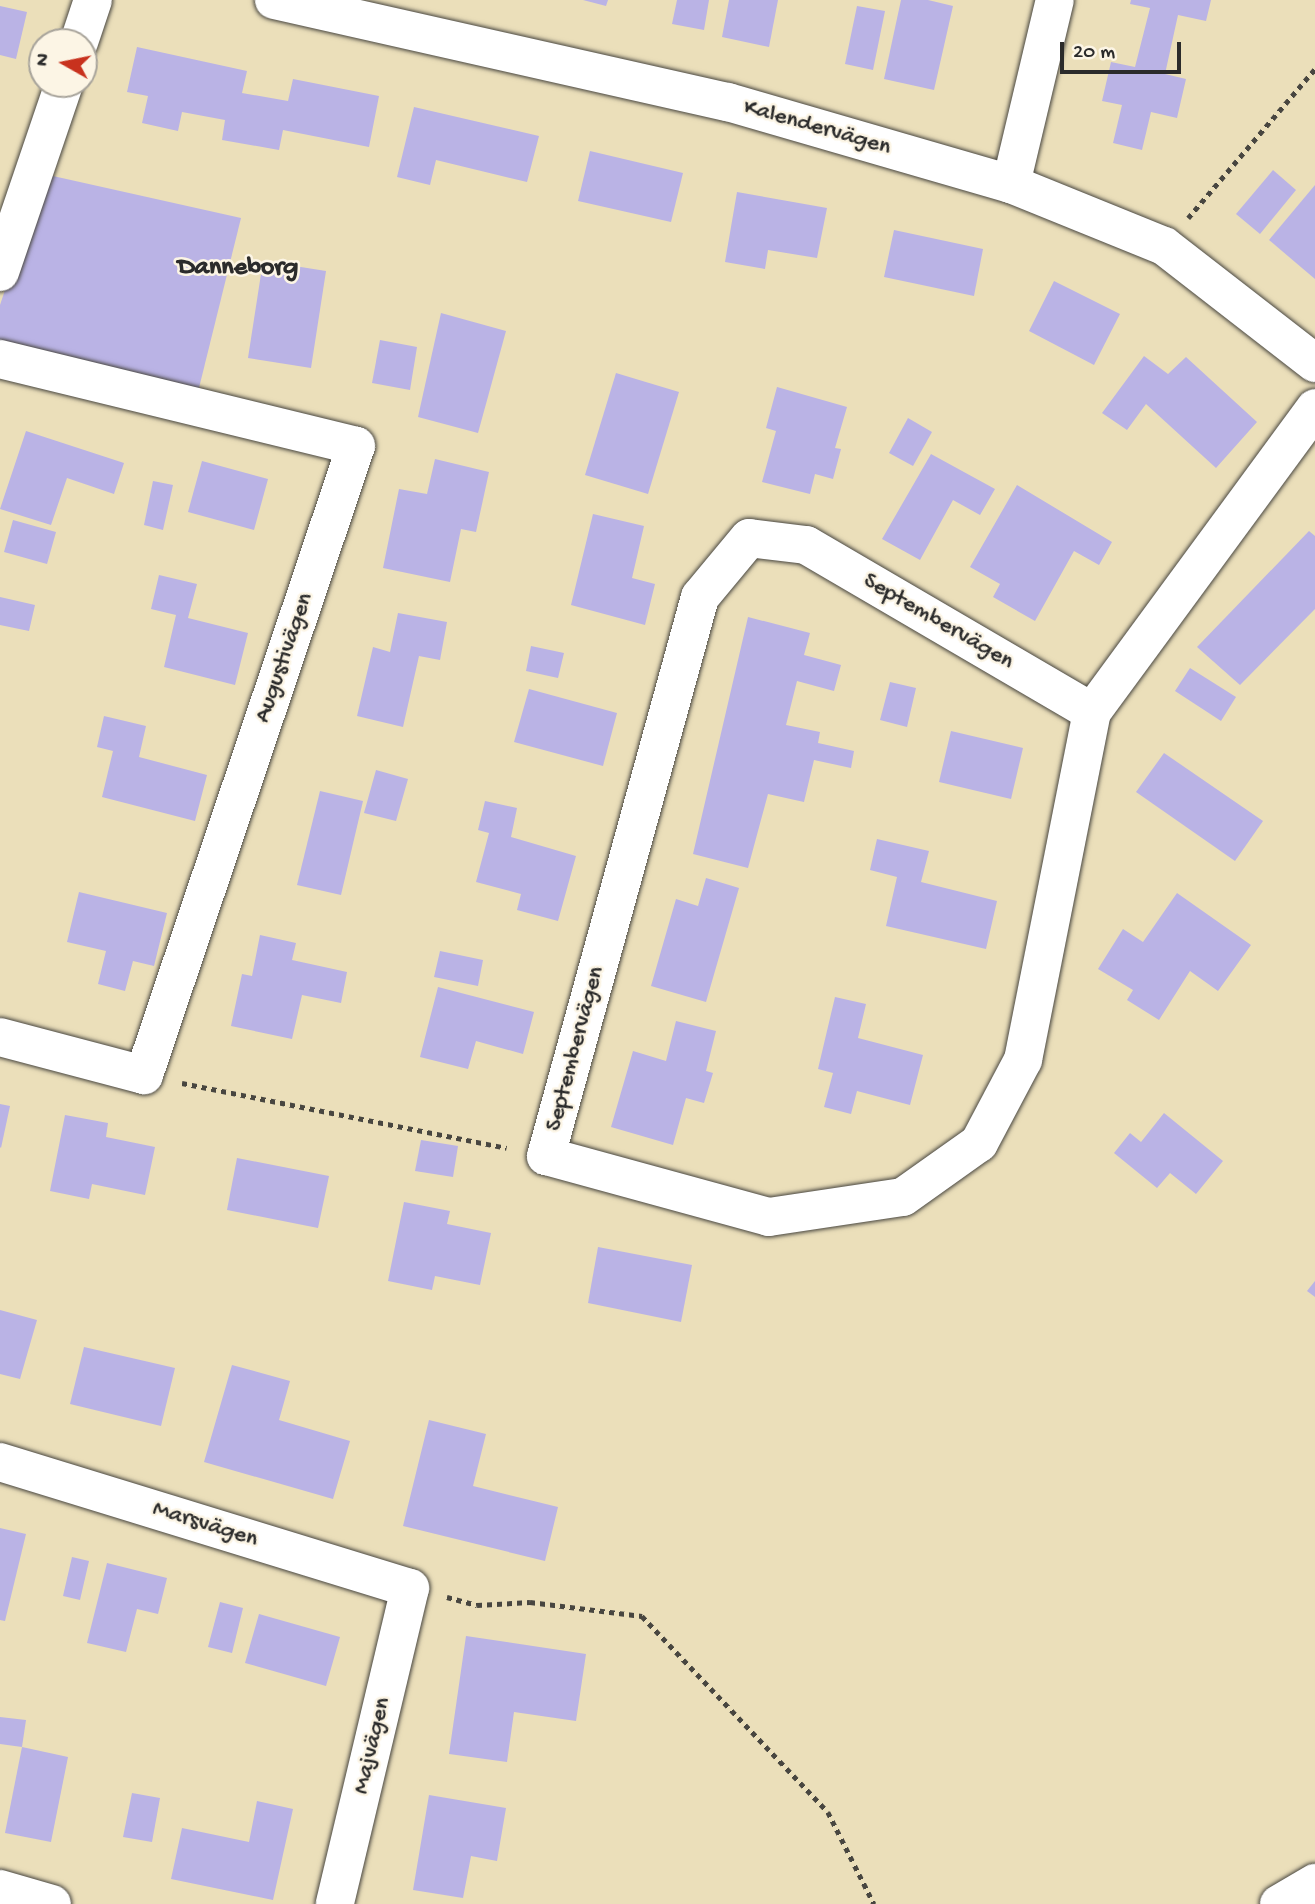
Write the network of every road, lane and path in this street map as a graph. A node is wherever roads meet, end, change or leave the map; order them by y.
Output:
1 (93, 0) edge
2 (274, 0) edge
3 (1055, 0) edge
4 (84, 28) edge
5 (1315, 69) edge
6 (59, 98) edge
7 (1010, 184) junction
8 (1164, 246) junction
9 (0, 272) edge
10 (0, 359) edge
11 (1315, 363) edge
12 (1315, 408) edge
13 (1091, 712) junction
14 (0, 1037) edge
15 (144, 1076) junction
16 (546, 1156) junction
17 (0, 1462) edge
18 (410, 1588) junction
19 (1315, 1883) edge
20 (0, 1889) edge
21 (52, 1904) edge
22 (335, 1904) edge
23 (874, 1904) edge
24 (1279, 1904) edge

1 - 4 street
2 - 7 street, Kalendervägen
3 - 7 street
5 - 8 path
6 - 9 street
7 - 8 street, Kalendervägen
8 - 11 street, Kalendervägen
10 - 15 street, Augustivägen
12 - 13 street, Septembervägen
13 - 16 street, Septembervägen
13 - 16 street, Septembervägen
14 - 15 street
15 - 16 path
17 - 18 street, Marsvägen
18 - 22 street, Majvägen
18 - 23 path
19 - 24 street
20 - 21 street

